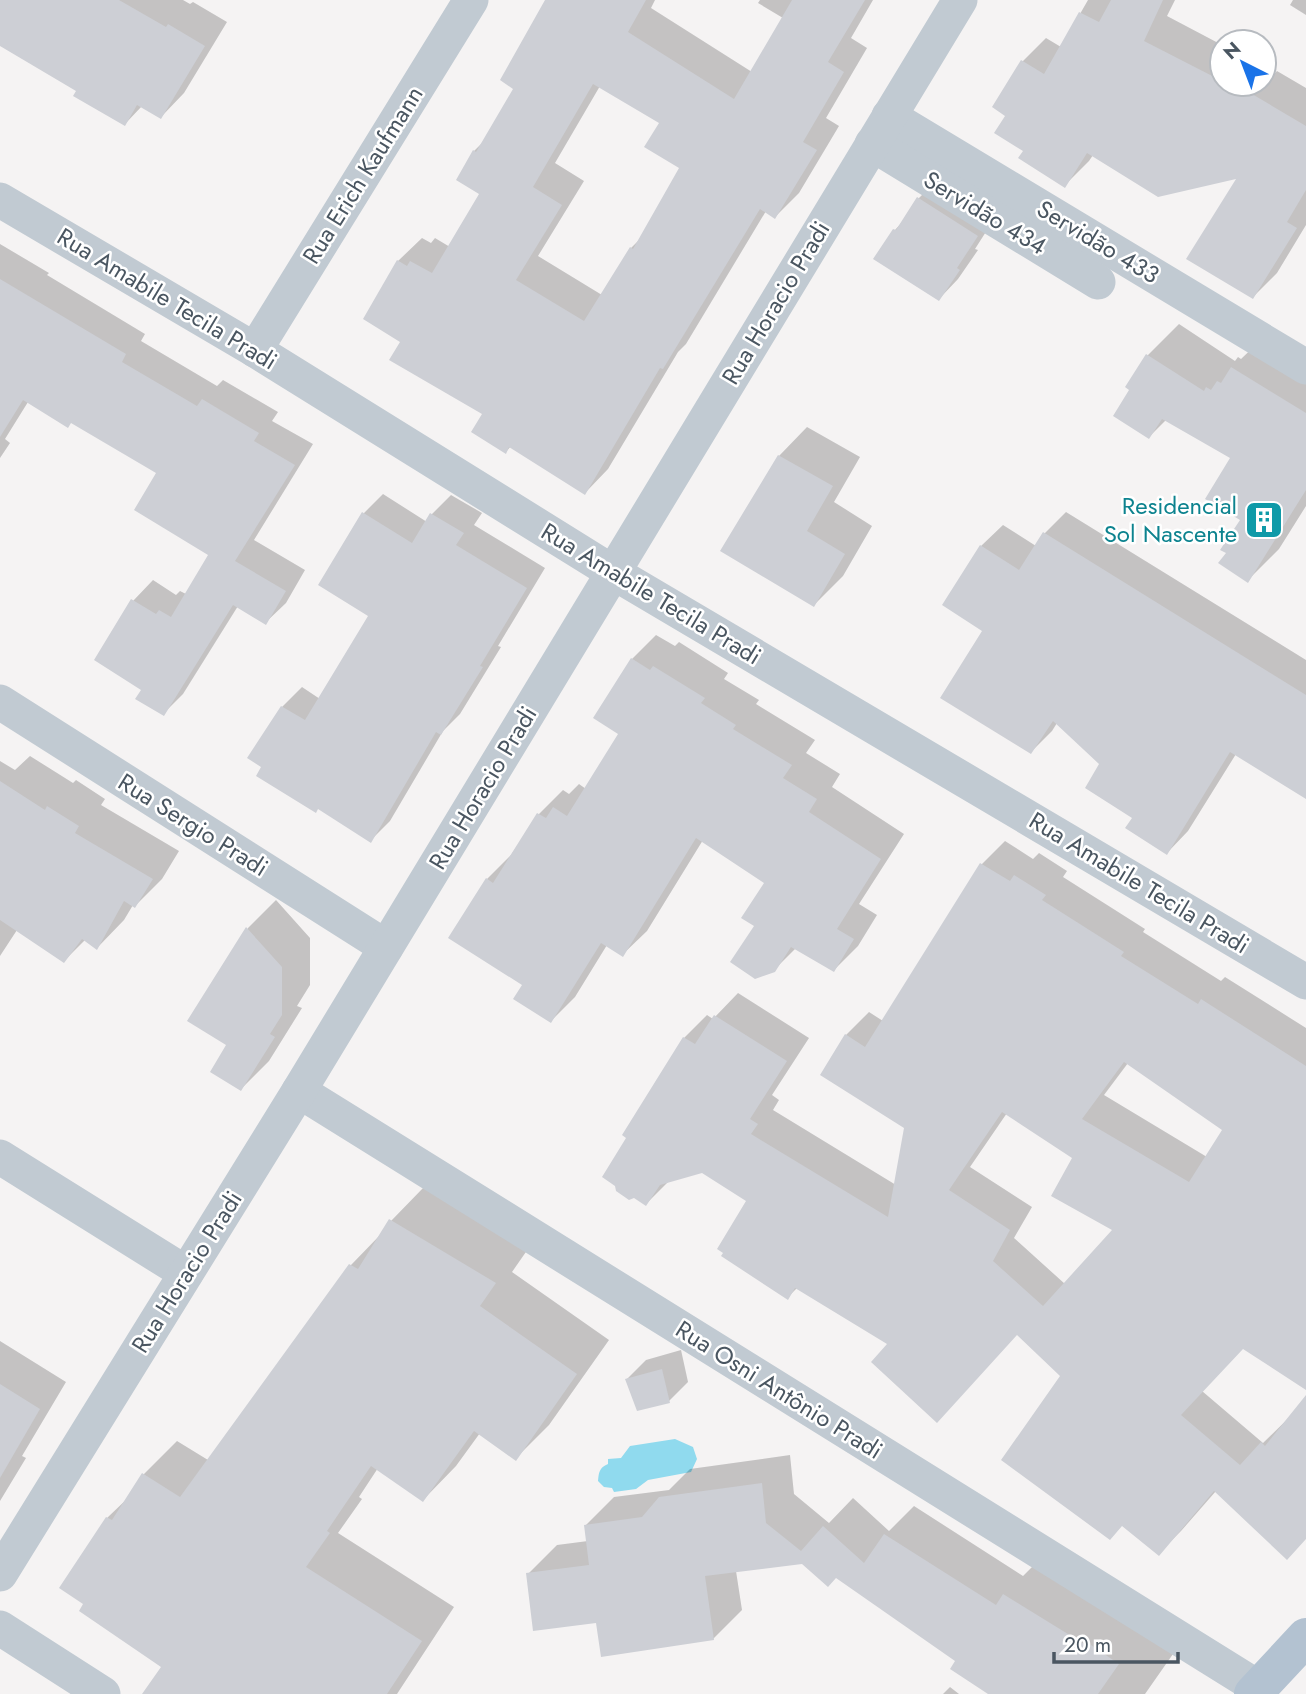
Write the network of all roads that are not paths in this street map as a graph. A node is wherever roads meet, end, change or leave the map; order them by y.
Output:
1 (471, 0) edge
2 (960, 0) edge
3 (881, 130) junction
4 (0, 200) edge
5 (1098, 282) dead end
6 (255, 350) junction
7 (1306, 367) edge
8 (614, 573) junction
9 (0, 702) edge
10 (386, 947) junction
11 (1306, 982) edge
12 (299, 1091) junction
13 (0, 1157) edge
14 (186, 1273) junction
15 (0, 1574) edge
16 (0, 1628) edge
17 (1306, 1637) edge
18 (1256, 1691) edge
19 (103, 1694) edge

1 - 6 street, Rua Erich Kaufmann
2 - 3 street, Rua Horacio Pradi
3 - 5 street, Servidão 434
3 - 7 street, Servidão 433
3 - 8 street, Rua Horacio Pradi
4 - 6 street, Rua Amabile Tecila Pradi
6 - 8 street, Rua Amabile Tecila Pradi
8 - 10 street, Rua Horacio Pradi
8 - 11 street, Rua Amabile Tecila Pradi
9 - 10 street, Rua Sergio Pradi
10 - 12 street, Rua Horacio Pradi
12 - 14 street, Rua Horacio Pradi
12 - 18 street, Rua Osni Antônio Pradi
13 - 14 street
14 - 15 street, Rua Horacio Pradi
16 - 19 street
17 - 18 main road

